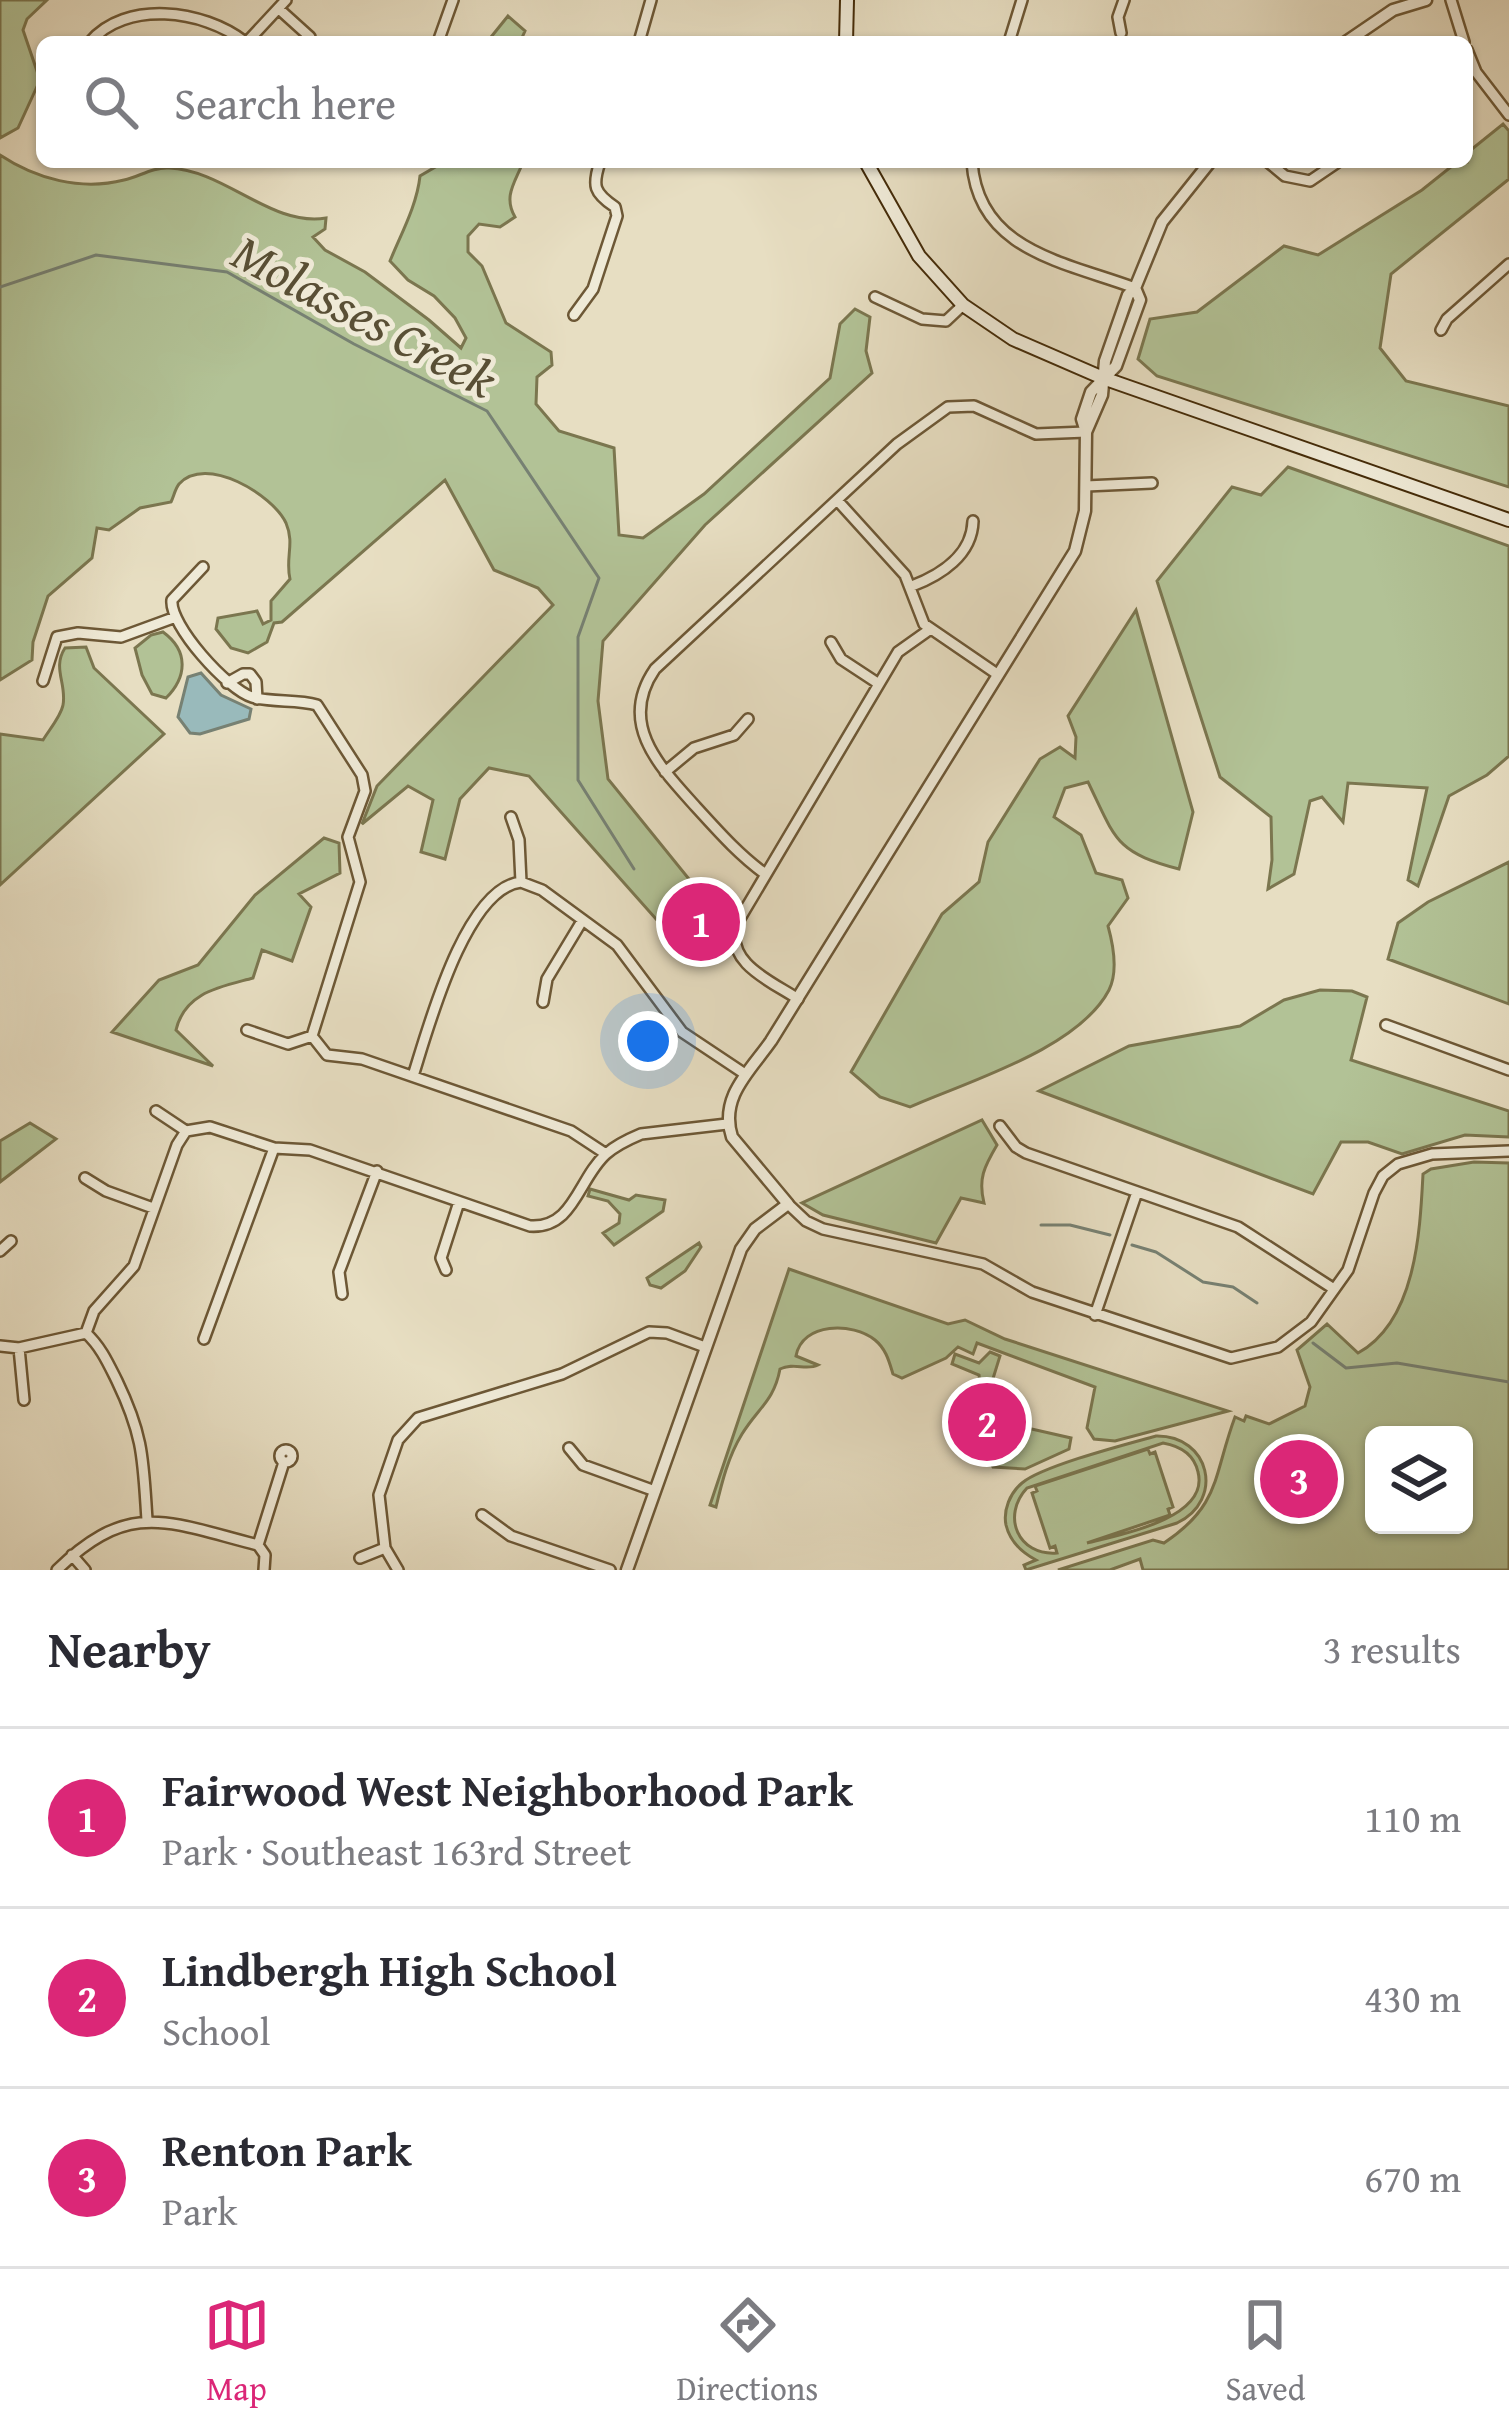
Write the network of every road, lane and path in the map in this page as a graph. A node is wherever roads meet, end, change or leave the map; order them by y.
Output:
1 (453, 0) edge
2 (651, 0) edge
3 (847, 0) edge
4 (1022, 0) edge
5 (1124, 0) edge
6 (1426, 0) edge
7 (1450, 0) edge
8 (282, 4) edge
9 (182, 5) edge
10 (1120, 33) dead end
11 (96, 36) edge
12 (237, 36) edge
13 (252, 36) edge
14 (309, 36) edge
15 (440, 36) edge
16 (641, 36) edge
17 (846, 36) edge
18 (1011, 36) edge
19 (1355, 36) edge
20 (1462, 36) edge
21 (1473, 77) edge
22 (1509, 115) edge
23 (598, 168) edge
24 (869, 168) edge
25 (973, 168) edge
26 (1205, 168) edge
27 (1277, 168) edge
28 (1329, 168) edge
29 (1509, 264) edge
30 (1136, 288) junction
31 (875, 297) dead end
32 (963, 305) junction
33 (574, 315) dead end
34 (1441, 330) dead end
35 (1103, 378) junction
36 (1086, 432) junction
37 (1152, 483) dead end
38 (1086, 486) junction
39 (837, 500) junction
40 (1509, 520) edge
41 (973, 521) dead end
42 (203, 567) dead end
43 (913, 586) junction
44 (173, 618) junction
45 (929, 629) junction
46 (831, 643) dead end
47 (997, 674) junction
48 (43, 681) dead end
49 (227, 683) junction
50 (879, 684) junction
51 (256, 699) junction
52 (748, 719) dead end
53 (665, 772) junction
54 (511, 817) dead end
55 (764, 873) junction
56 (520, 882) junction
57 (582, 921) junction
58 (798, 998) junction
59 (543, 1002) dead end
60 (673, 1023) junction
61 (1386, 1024) dead end
62 (247, 1030) dead end
63 (312, 1036) junction
64 (636, 1038) dead end
65 (1509, 1070) edge
66 (746, 1074) junction
67 (413, 1076) junction
68 (156, 1111) dead end
69 (728, 1124) junction
70 (1000, 1126) dead end
71 (186, 1131) junction
72 (274, 1148) junction
73 (1509, 1151) edge
74 (606, 1154) junction
75 (376, 1171) junction
76 (85, 1178) dead end
77 (1137, 1192) junction
78 (459, 1202) junction
79 (788, 1204) junction
80 (154, 1208) junction
81 (11, 1241) dead end
82 (0, 1251) edge
83 (446, 1270) dead end
84 (1334, 1289) junction
85 (343, 1294) dead end
86 (1095, 1315) junction
87 (86, 1333) junction
88 (204, 1339) dead end
89 (0, 1346) edge
90 (706, 1347) junction
91 (19, 1348) junction
92 (24, 1400) dead end
93 (569, 1448) dead end
94 (284, 1462) dead end
95 (655, 1491) junction
96 (482, 1515) dead end
97 (147, 1520) junction
98 (258, 1545) junction
99 (385, 1548) junction
100 (72, 1555) junction
101 (360, 1558) dead end
102 (57, 1570) edge
103 (86, 1570) edge
104 (264, 1570) edge
105 (398, 1570) edge
106 (610, 1570) edge
107 (627, 1570) edge

1 - 15 street
2 - 16 street
3 - 17 main road
4 - 18 street
5 - 10 street
6 - 19 street
7 - 20 street
8 - 13 street
8 - 14 street
9 - 11 street
9 - 12 street
21 - 22 street
23 - 33 street
24 - 32 main road
25 - 30 street
26 - 30 street
27 - 28 street
29 - 34 street
30 - 35 street
31 - 32 street
32 - 35 main road
35 - 36 street
35 - 40 main road
36 - 38 street
36 - 39 street
37 - 38 street
38 - 47 street
39 - 43 street
39 - 53 street
41 - 43 street
42 - 44 street
43 - 45 street
44 - 48 street
44 - 49 street
45 - 47 street
45 - 50 street
46 - 50 street
47 - 58 street
49 - 51 street
49 - 51 street
50 - 55 street
51 - 63 street
52 - 53 street
53 - 55 street
54 - 56 street
55 - 58 street
56 - 57 street
56 - 67 street
57 - 59 street
57 - 60 street
58 - 66 street
60 - 64 street
60 - 66 street
61 - 65 street
62 - 63 street
63 - 67 street
66 - 69 street
67 - 74 street
68 - 71 street
69 - 74 street
69 - 79 street
70 - 77 street
71 - 72 street
71 - 80 street
72 - 75 street
72 - 88 street
73 - 84 street
74 - 78 street
75 - 78 street
75 - 85 street
76 - 80 street
77 - 84 street
77 - 86 street
78 - 83 street
79 - 86 street
79 - 90 street
80 - 87 street
81 - 82 street
84 - 86 street
87 - 91 street
87 - 97 street
89 - 91 street
90 - 95 street
90 - 99 street
91 - 92 street
93 - 95 street
94 - 98 street
95 - 107 street
96 - 106 street
97 - 98 street
97 - 100 street
98 - 104 street
99 - 101 street
99 - 105 street
100 - 102 street
100 - 103 street

